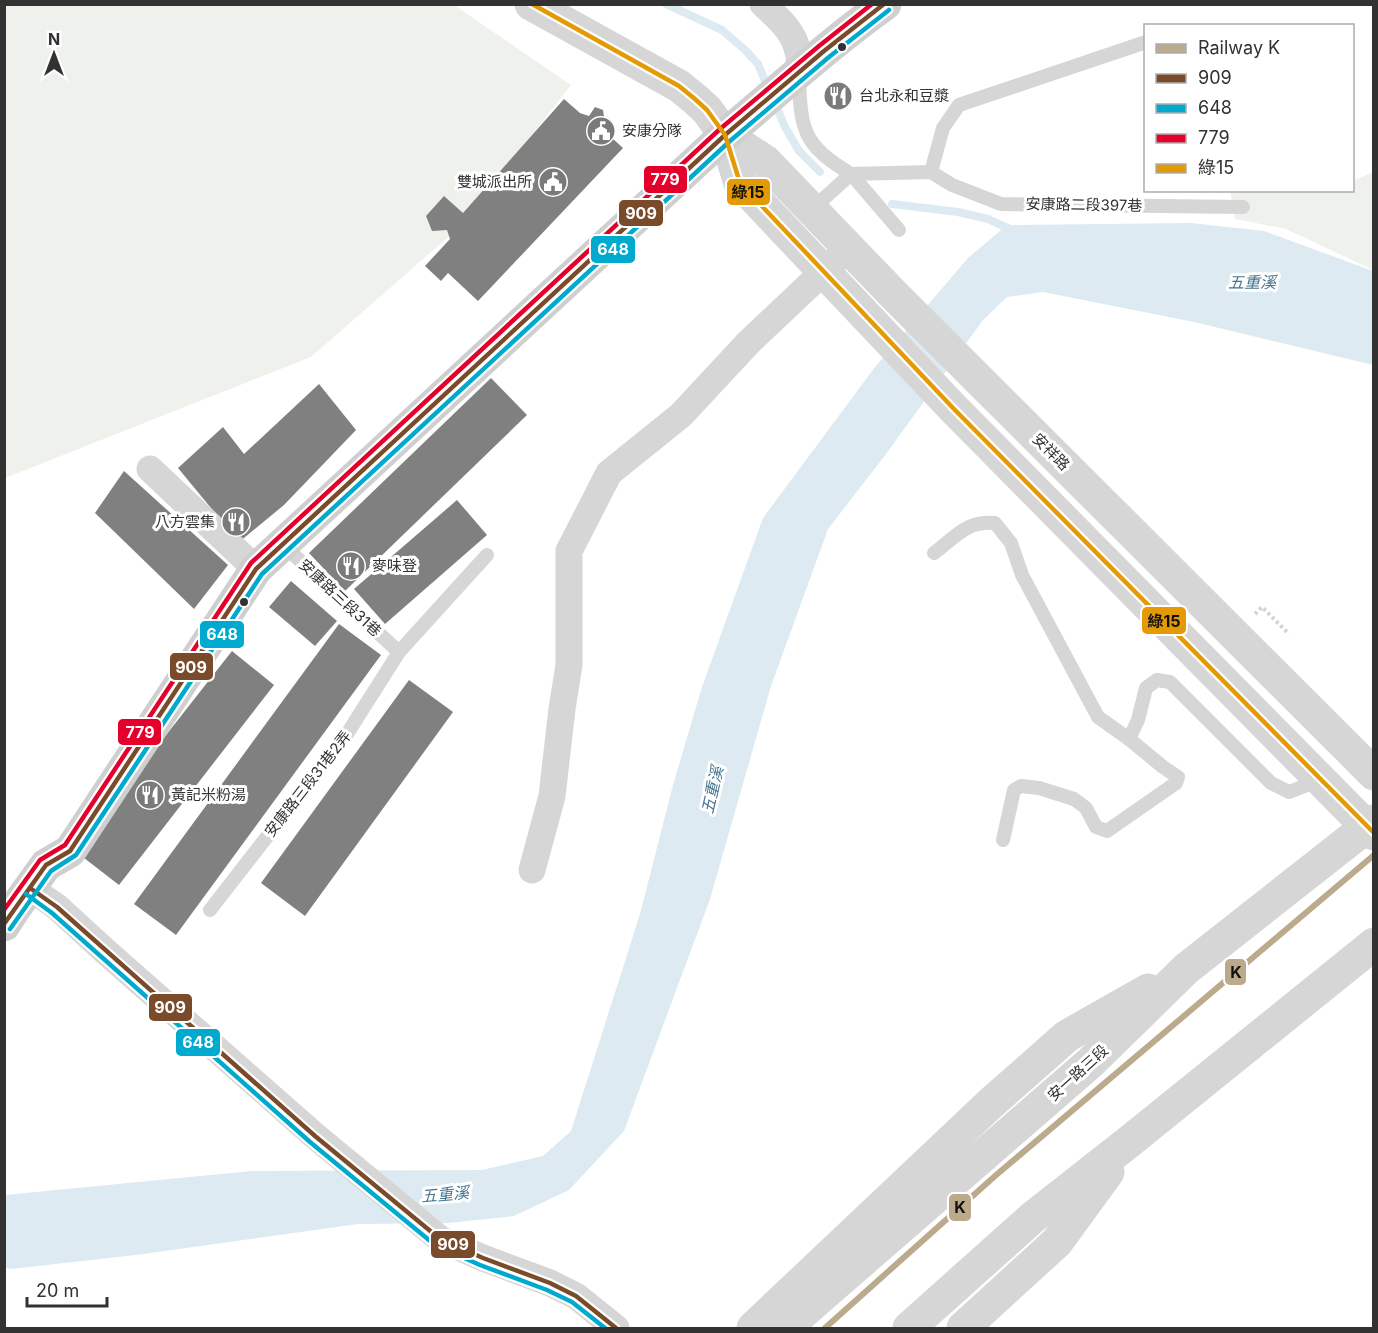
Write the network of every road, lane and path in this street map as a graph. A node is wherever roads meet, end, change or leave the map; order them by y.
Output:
1 (531, 4) edge
2 (763, 4) edge
3 (885, 4) edge
4 (1144, 43) edge
5 (780, 89) junction
6 (725, 135) junction
7 (931, 172) junction
8 (850, 174) junction
9 (1243, 207) dead end
10 (811, 210) junction
11 (899, 230) dead end
12 (849, 248) junction
13 (824, 271) junction
14 (150, 469) dead end
15 (282, 544) junction
16 (934, 553) dead end
17 (487, 555) dead end
18 (256, 569) junction
19 (1255, 614) dead end
20 (1289, 634) dead end
21 (399, 652) junction
22 (1129, 739) junction
23 (1374, 774) edge
24 (1320, 780) junction
25 (1371, 827) edge
26 (1003, 840) dead end
27 (532, 870) dead end
28 (30, 888) junction
29 (210, 910) dead end
30 (4, 925) edge
31 (1374, 944) edge
32 (1186, 969) junction
33 (1130, 1141) junction
34 (616, 1329) edge
35 (753, 1329) edge
36 (785, 1329) edge
37 (909, 1329) edge
38 (963, 1329) edge

1 - 6 street, 安祥路
2 - 5 street
3 - 5 main road
4 - 7 lane
5 - 6 main road
5 - 8 lane
6 - 10 street, 安祥路
6 - 13 street, 安祥路
6 - 15 main road
7 - 8 lane, 安康路二段397巷
7 - 9 lane, 安康路二段397巷
8 - 10 lane
8 - 11 lane
10 - 12 street, 安祥路
12 - 13 street
12 - 23 street, 安祥路
13 - 24 street, 安祥路
13 - 27 street
14 - 18 street
15 - 18 main road
15 - 21 lane, 安康路三段31巷
16 - 22 lane
17 - 21 lane, 安康路三段31巷2弄
18 - 28 main road
19 - 20 path
21 - 29 lane, 安康路三段31巷2弄
22 - 24 lane
22 - 26 lane
24 - 25 street, 安祥路
25 - 32 street, 安一路三段
28 - 30 main road
28 - 34 street
31 - 33 street
32 - 35 street
32 - 36 street, 安一路三段
33 - 37 street
33 - 38 street

